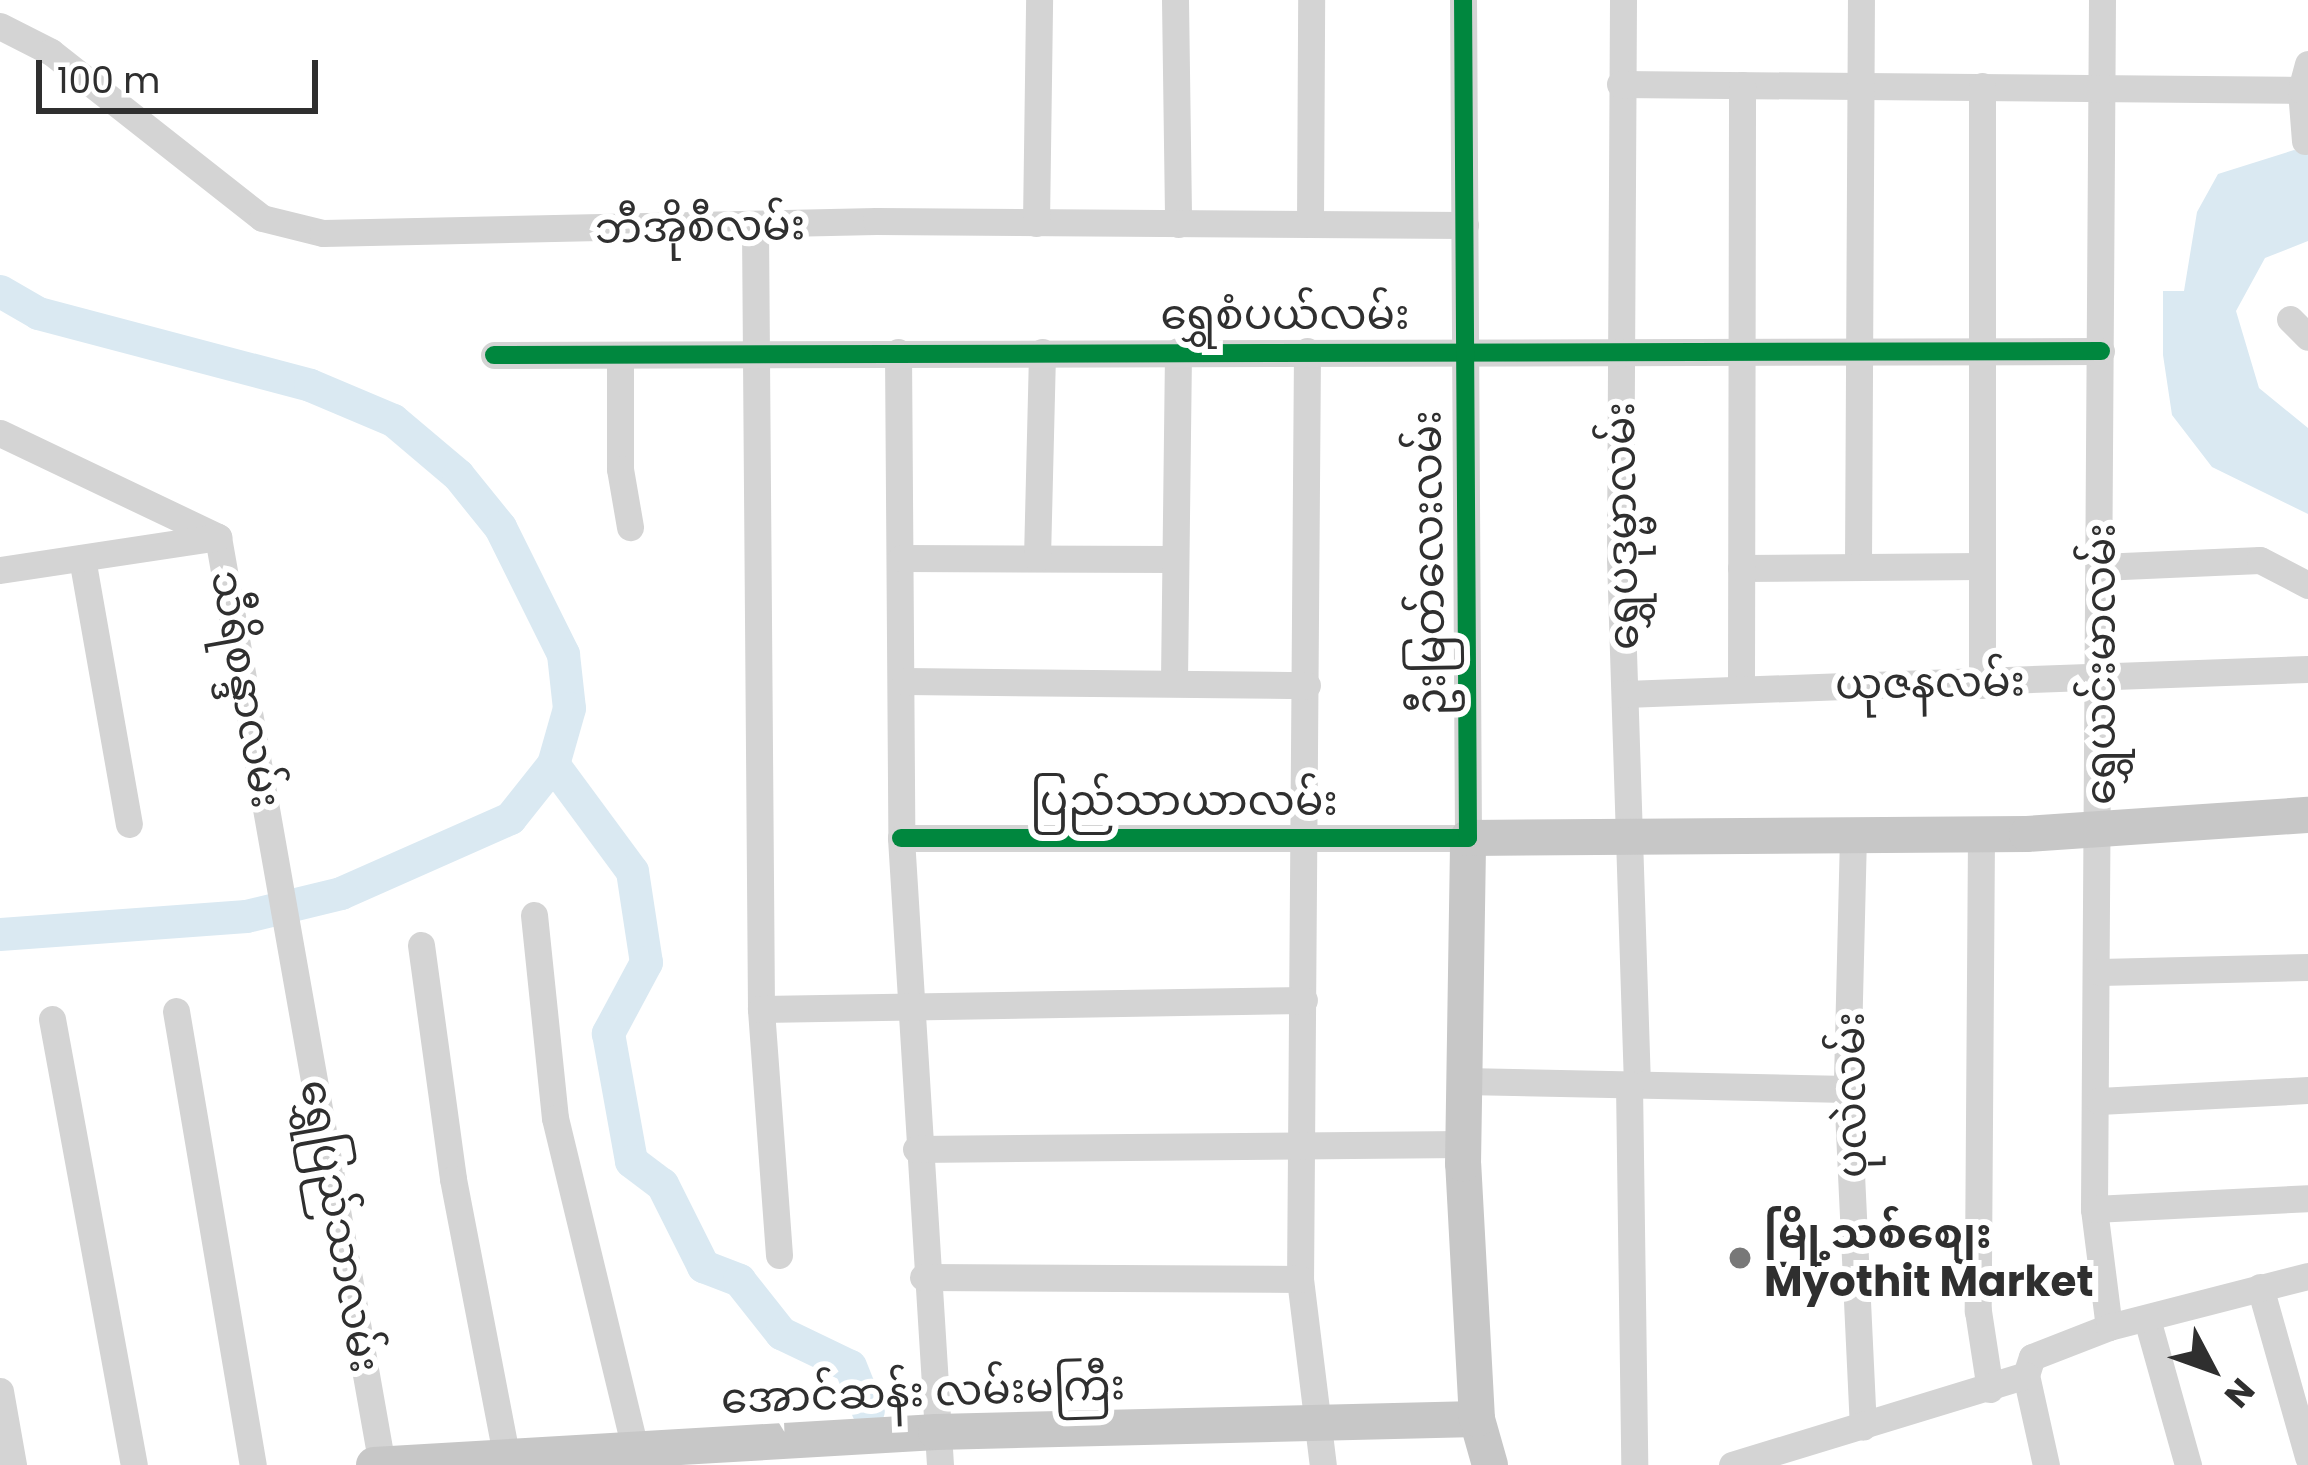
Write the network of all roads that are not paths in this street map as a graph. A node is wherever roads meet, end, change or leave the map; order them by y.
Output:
1 (1039, 0) edge
2 (1175, 0) edge
3 (1312, 0) edge
4 (1462, 0) edge
5 (1623, 0) edge
6 (1861, 0) edge
7 (2102, 0) edge
8 (0, 26) edge
9 (2304, 77) edge
10 (1620, 84) junction
11 (1742, 85) junction
12 (1859, 86) junction
13 (1982, 86) junction
14 (2102, 86) junction
15 (2306, 141) edge
16 (1036, 223) junction
17 (1178, 224) junction
18 (1310, 224) junction
19 (1466, 225) junction
20 (755, 228) junction
21 (1740, 349) junction
22 (1307, 350) junction
23 (1462, 350) junction
24 (1858, 350) junction
25 (1178, 351) junction
26 (1621, 351) junction
27 (1979, 351) junction
28 (2101, 351) junction
29 (898, 352) junction
30 (1042, 352) junction
31 (758, 353) junction
32 (494, 355) dead end
33 (620, 355) junction
34 (0, 433) edge
35 (630, 526) dead end
36 (218, 537) junction
37 (82, 558) junction
38 (902, 558) junction
39 (1037, 558) junction
40 (1175, 559) junction
41 (1858, 565) junction
42 (1981, 566) junction
43 (2100, 567) junction
44 (1741, 568) junction
45 (0, 570) edge
46 (2308, 585) edge
47 (2308, 669) edge
48 (2102, 677) junction
49 (1174, 680) junction
50 (904, 681) junction
51 (1306, 685) junction
52 (1982, 685) junction
53 (1741, 687) junction
54 (1625, 694) junction
55 (2308, 815) edge
56 (128, 824) dead end
57 (2102, 832) junction
58 (1306, 835) junction
59 (1981, 835) junction
60 (1853, 836) junction
61 (1629, 837) junction
62 (901, 838) junction
63 (1468, 838) junction
64 (534, 915) dead end
65 (421, 945) dead end
66 (2308, 967) edge
67 (2100, 972) junction
68 (301, 988) joint
69 (1304, 1000) junction
70 (908, 1001) junction
71 (761, 1009) junction
72 (176, 1011) dead end
73 (52, 1018) dead end
74 (1464, 1081) junction
75 (1633, 1084) junction
76 (1847, 1089) junction
77 (2308, 1090) edge
78 (2098, 1101) junction
79 (1302, 1142) junction
80 (1463, 1144) junction
81 (916, 1149) junction
82 (2308, 1198) edge
83 (2094, 1209) junction
84 (779, 1255) dead end
85 (2308, 1276) edge
86 (923, 1277) junction
87 (1300, 1279) junction
88 (2260, 1287) junction
89 (2146, 1319) junction
90 (2109, 1327) junction
91 (2026, 1375) junction
92 (1990, 1389) junction
93 (0, 1390) edge
94 (1477, 1419) junction
95 (1315, 1425) junction
96 (1862, 1427) junction
97 (938, 1448) edge
98 (790, 1453) edge
99 (2308, 1457) edge
100 (638, 1458) edge
101 (507, 1460) edge
102 (379, 1464) edge
103 (14, 1465) edge
104 (134, 1465) edge
105 (253, 1465) edge
106 (1323, 1465) edge
107 (1490, 1465) edge
108 (1634, 1465) edge
109 (1732, 1465) edge
110 (2046, 1465) edge
111 (2188, 1465) edge

1 - 16 street
2 - 17 street
3 - 18 street
4 - 19 street, ဦးမြတ်လေးလမ်း
5 - 10 street, ရွှေပဒုမ္မာလမ်း
6 - 12 street
7 - 14 street, ရွှေယင်းမာလမ်း
8 - 20 street, ဘီအိုစီလမ်း
9 - 14 street
9 - 15 street
10 - 11 street
10 - 26 street, ရွှေပဒုမ္မာလမ်း
11 - 12 street
11 - 21 street
12 - 13 street
12 - 24 street
13 - 14 street
13 - 27 street
14 - 28 street, ရွှေယင်းမာလမ်း
16 - 17 street, ဘီအိုစီလမ်း
16 - 20 street, ဘီအိုစီလမ်း
17 - 18 street, ဘီအိုစီလမ်း
18 - 19 street, ဘီအိုစီလမ်း
19 - 23 street, ဦးမြတ်လေးလမ်း
20 - 31 street
21 - 24 street, ရွှေစံပယ်လမ်း
21 - 26 street, ရွှေစံပယ်လမ်း
21 - 44 street
22 - 23 street, ရွှေစံပယ်လမ်း
22 - 25 street, ရွှေစံပယ်လမ်း
22 - 51 street
23 - 26 street, ရွှေစံပယ်လမ်း
23 - 63 street, ဦးမြတ်လေးလမ်း
24 - 27 street, ရွှေစံပယ်လမ်း
24 - 41 street
25 - 30 street, ရွှေစံပယ်လမ်း
25 - 40 street
26 - 54 street, ရွှေပဒုမ္မာလမ်း
27 - 28 street, ရွှေစံပယ်လမ်း
27 - 42 street
28 - 43 street, ရွှေယင်းမာလမ်း
29 - 30 street, ရွှေစံပယ်လမ်း
29 - 31 street, ရွှေစံပယ်လမ်း
29 - 38 street
30 - 39 street
31 - 33 street, ရွှေစံပယ်လမ်း
31 - 71 street
32 - 33 street, ရွှေစံပယ်လမ်း
33 - 35 street
34 - 36 street
36 - 37 street
36 - 68 street, သီရိစန္ဒာလမ်း
37 - 45 street
37 - 56 street
38 - 39 street
38 - 50 street
39 - 40 street
40 - 49 street
41 - 42 street
41 - 44 street
42 - 52 street
43 - 46 street
43 - 48 street, ရွှေယင်းမာလမ်း
44 - 53 street
47 - 48 street, ယုဇနလမ်း
48 - 52 street, ယုဇနလမ်း
48 - 57 street, ရွှေယင်းမာလမ်း
49 - 50 street
49 - 51 street
50 - 62 street
51 - 58 street
52 - 53 street, ယုဇနလမ်း
53 - 54 street, ယုဇနလမ်း
54 - 61 street, ရွှေပဒုမ္မာလမ်း
55 - 57 main road, ပြည်သာယာလမ်း
57 - 59 main road, ပြည်သာယာလမ်း
57 - 67 street, ရွှေယင်းမာလမ်း
58 - 62 street, ပြည်သာယာလမ်း
58 - 63 street, ပြည်သာယာလမ်း
58 - 69 street
59 - 60 main road, ပြည်သာယာလမ်း
59 - 92 street
60 - 61 main road, ပြည်သာယာလမ်း
60 - 76 street, ပုလဲလမ်း
61 - 63 main road, ပြည်သာယာလမ်း
61 - 75 street, ရွှေပဒုမ္မာလမ်း
62 - 70 street
63 - 74 main road, ဦးမြတ်လေးလမ်း
64 - 100 street
65 - 101 street
66 - 67 street
67 - 78 street, ရွှေယင်းမာလမ်း
68 - 102 street, ရွှေပြည်သာလမ်း
69 - 70 street
69 - 79 street
70 - 71 street
70 - 81 street
71 - 84 street
72 - 105 street
73 - 104 street
74 - 75 street
74 - 80 main road, ဦးမြတ်လေးလမ်း
75 - 76 street
75 - 108 street, ရွှေပဒုမ္မာလမ်း
76 - 96 street, ပုလဲလမ်း
77 - 78 street
78 - 83 street, ရွှေယင်းမာလမ်း
79 - 80 street
79 - 81 street
79 - 87 street
80 - 94 main road, ဦးမြတ်လေးလမ်း
81 - 86 street
82 - 83 street
83 - 90 street, ရွှေယင်းမာလမ်း
85 - 88 street
86 - 87 street
86 - 97 street
87 - 95 street
88 - 89 street
88 - 99 street
89 - 90 street
89 - 111 street
90 - 91 street
91 - 92 street
91 - 110 street
92 - 96 street
93 - 103 street
94 - 95 main road, အောင်ဆန်း လမ်းမကြီး
94 - 107 main road, ဦးမြတ်လေးလမ်း
95 - 97 main road, အောင်ဆန်း လမ်းမကြီး
95 - 106 street
96 - 109 street
97 - 98 main road, အောင်ဆန်း လမ်းမကြီး
98 - 100 main road, အောင်ဆန်း လမ်းမကြီး
100 - 101 main road, အောင်ဆန်း လမ်းမကြီး
101 - 102 main road, အောင်ဆန်း လမ်းမကြီး

